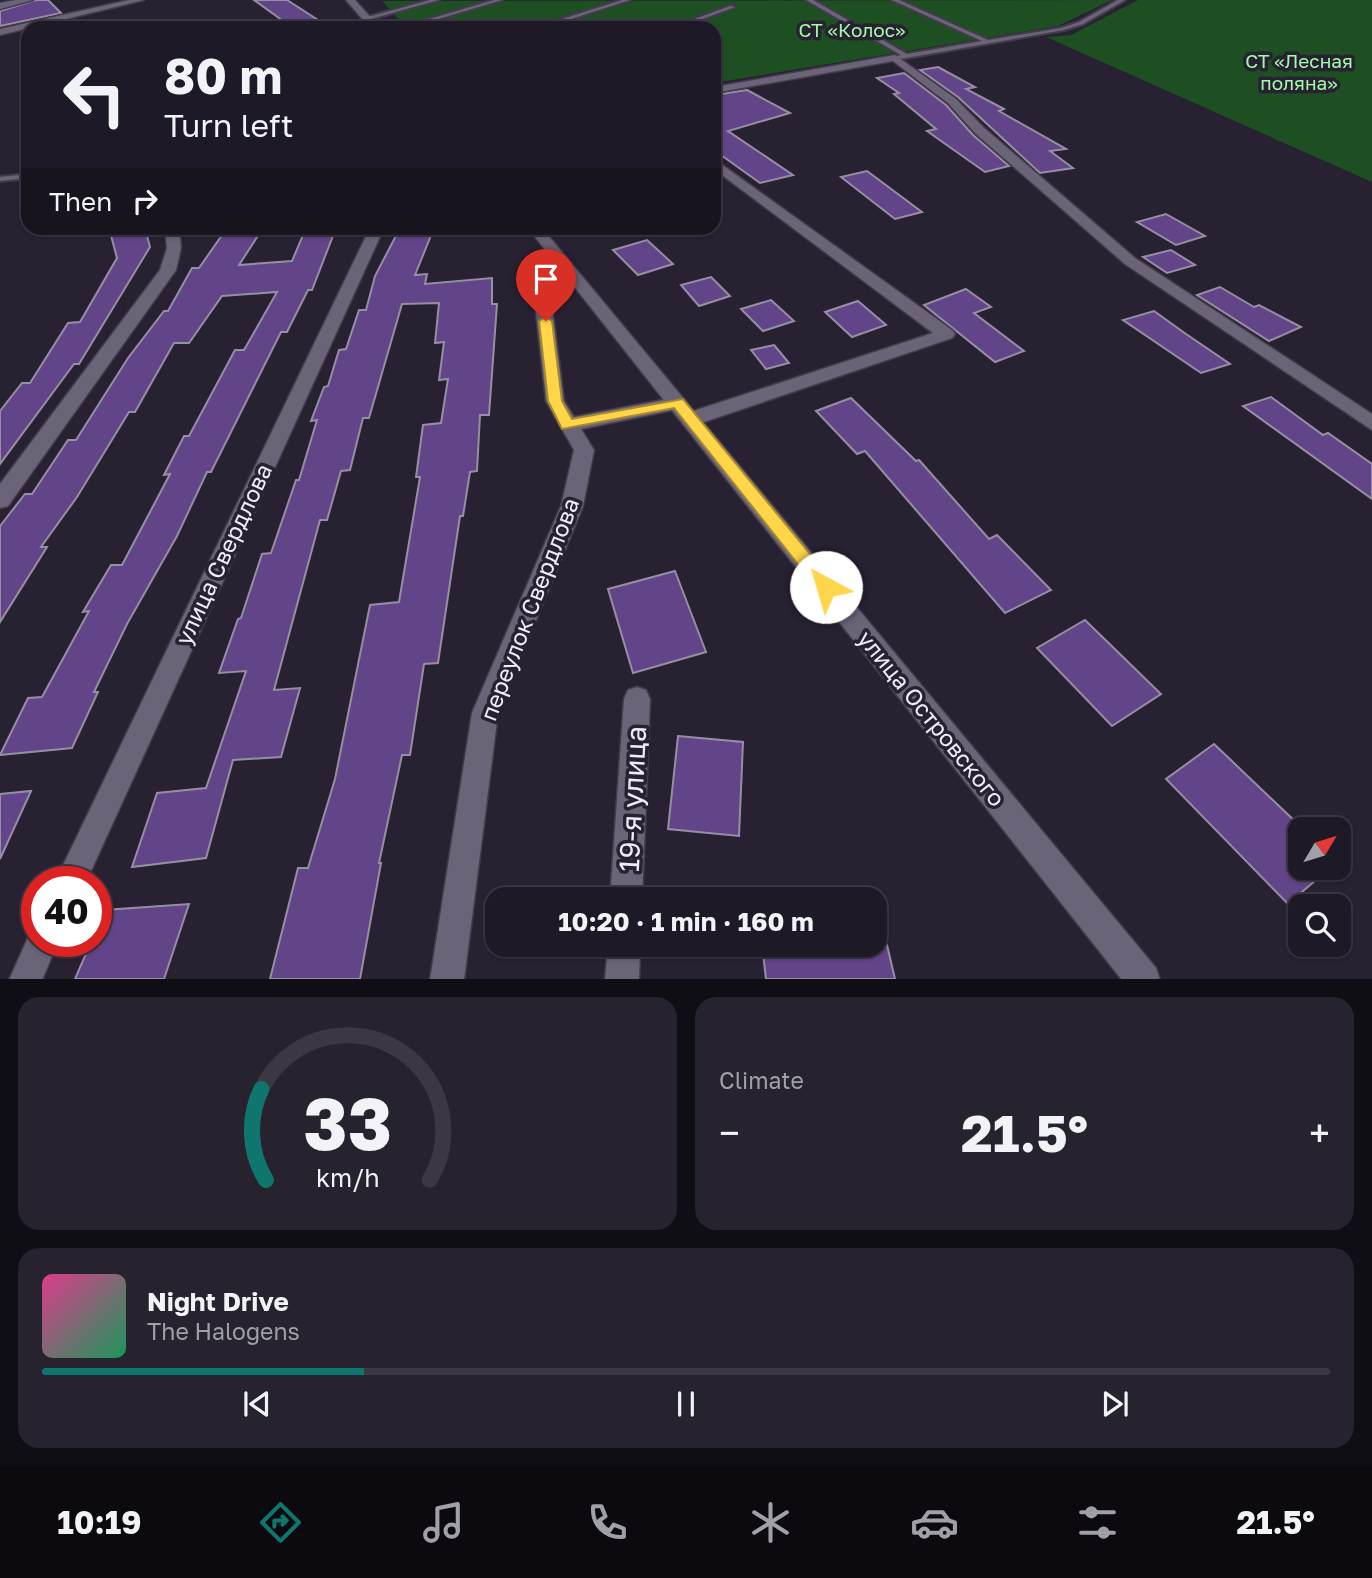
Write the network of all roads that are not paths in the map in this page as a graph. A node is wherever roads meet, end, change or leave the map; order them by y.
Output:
1 (29, 0) edge
2 (140, 0) edge
3 (350, 0) edge
4 (436, 0) edge
5 (499, 0) edge
6 (627, 0) edge
7 (809, 0) edge
8 (895, 0) edge
9 (1122, 0) edge
10 (0, 6) edge
11 (732, 7) dead end
12 (367, 18) junction
13 (57, 21) edge
14 (369, 21) edge
15 (426, 21) edge
16 (560, 21) edge
17 (693, 21) edge
18 (21, 29) edge
19 (0, 32) edge
20 (986, 41) junction
21 (901, 57) junction
22 (721, 89) edge
23 (721, 168) edge
24 (21, 177) edge
25 (0, 179) edge
26 (173, 235) edge
27 (374, 235) edge
28 (542, 235) edge
29 (555, 252) junction
30 (684, 411) junction
31 (1372, 424) edge
32 (567, 425) junction
33 (0, 500) edge
34 (637, 699) dead end
35 (78, 866) edge
36 (627, 887) edge
37 (36, 957) edge
38 (623, 957) edge
39 (25, 979) edge
40 (447, 979) edge
41 (622, 979) edge
42 (1144, 979) edge

1 - 10 street
2 - 13 street
3 - 12 street
4 - 12 lane
5 - 15 lane
6 - 16 lane
7 - 21 lane
8 - 20 lane
9 - 20 lane
11 - 17 lane
12 - 14 street
18 - 19 street
20 - 21 lane
21 - 22 street
21 - 31 street
23 - 30 street
24 - 25 lane
26 - 33 street
27 - 35 street, улица Свердлова
28 - 29 street, улица Островского
29 - 30 street, улица Островского
29 - 32 street, переулок Свердлова
30 - 32 street
30 - 42 street, улица Островского
32 - 40 street, переулок Свердлова
34 - 36 street, 19-я улица
37 - 39 street
38 - 41 street

